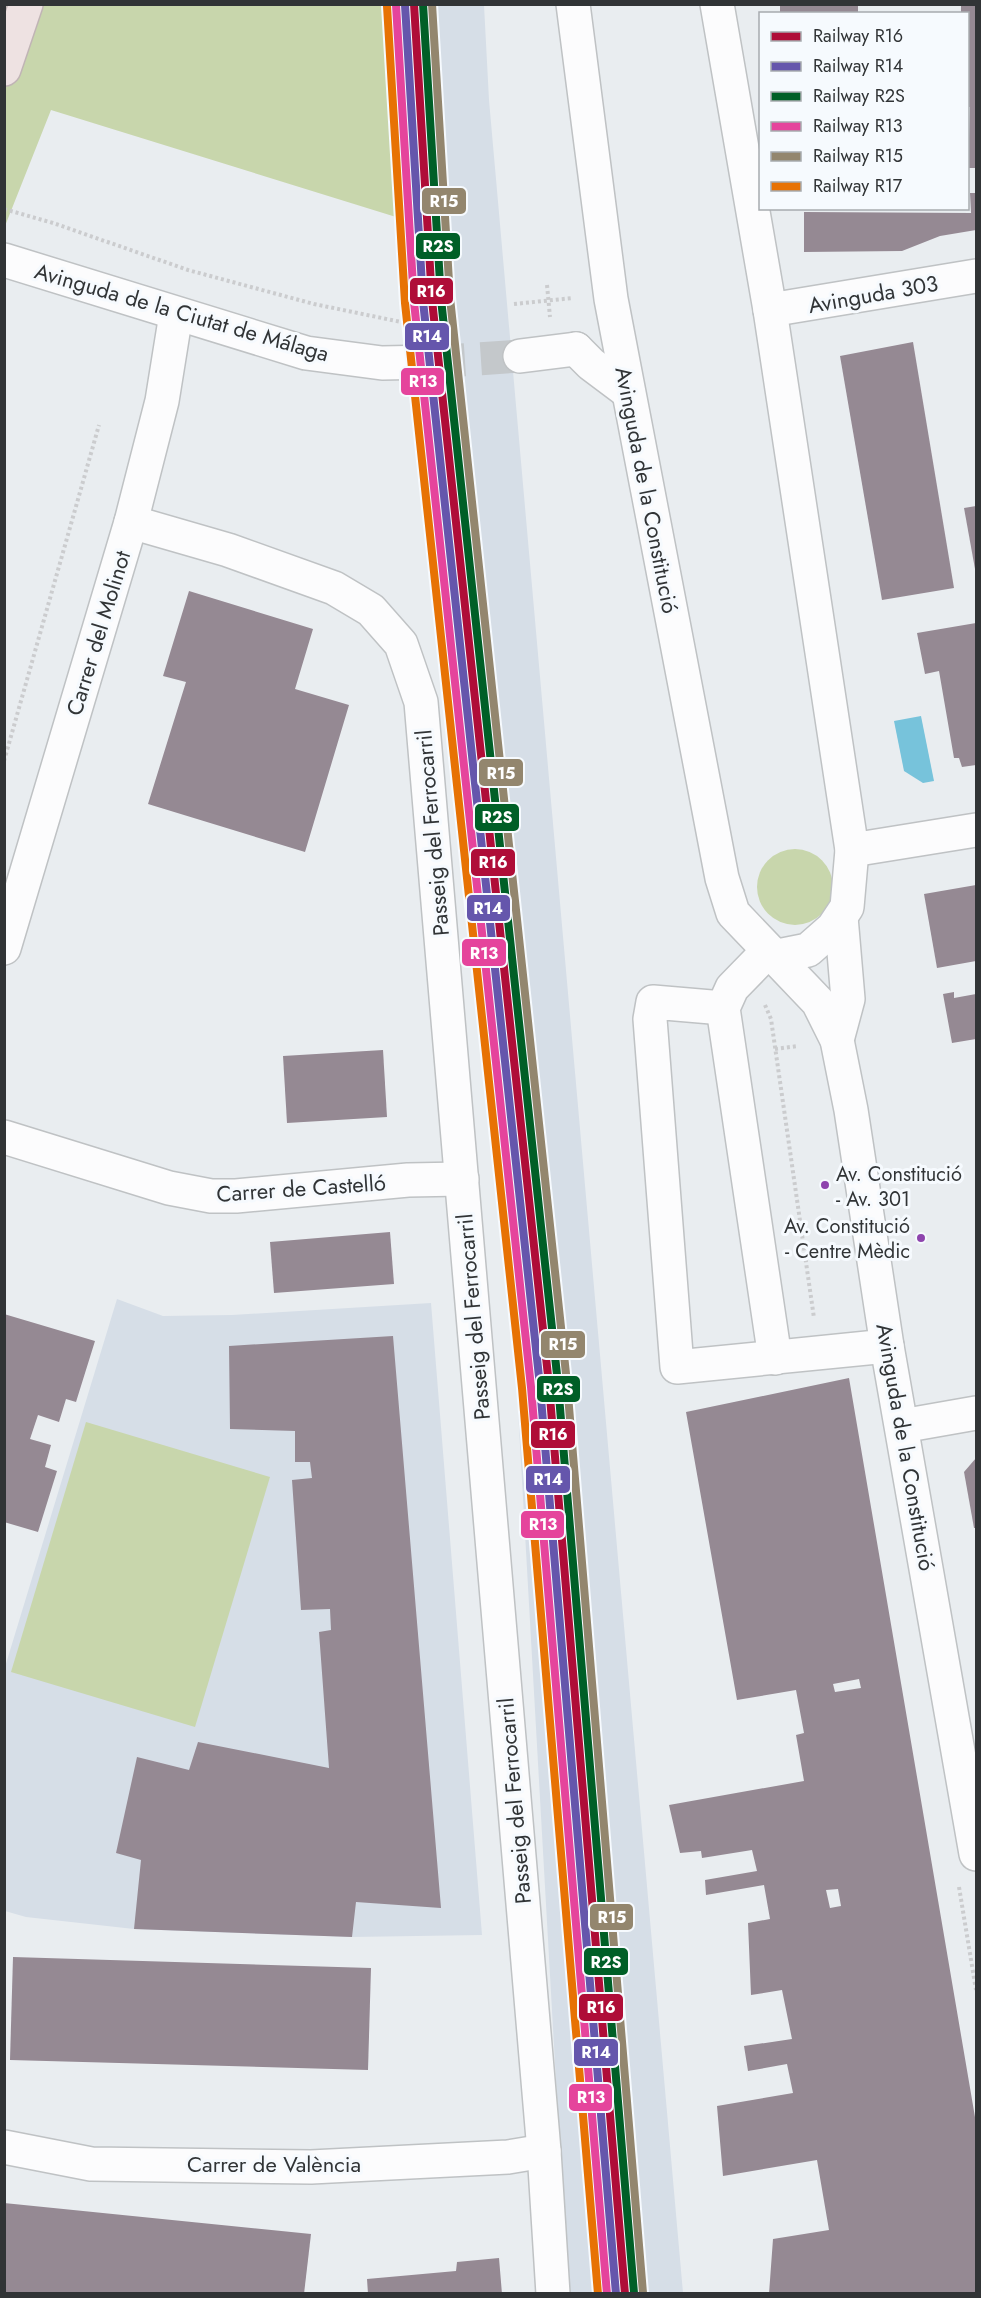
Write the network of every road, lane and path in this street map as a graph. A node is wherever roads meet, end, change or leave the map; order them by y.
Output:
1 (26, 4) edge
2 (573, 4) edge
3 (717, 4) edge
4 (4, 69) edge
5 (4, 209) edge
6 (4, 260) edge
7 (976, 276) edge
8 (547, 285) dead end
9 (573, 297) dead end
10 (611, 299) junction
11 (549, 300) junction
12 (514, 304) dead end
13 (770, 310) junction
14 (176, 314) junction
15 (550, 319) dead end
16 (410, 323) dead end
17 (576, 349) junction
18 (520, 356) tunnel mouth
19 (432, 362) tunnel mouth
20 (627, 391) junction
21 (99, 424) dead end
22 (131, 522) junction
23 (4, 761) edge
24 (976, 830) edge
25 (852, 850) junction
26 (841, 917) junction
27 (4, 948) edge
28 (770, 954) junction
29 (723, 1008) junction
30 (837, 1040) junction
31 (803, 1045) dead end
32 (4, 1137) edge
33 (462, 1179) junction
34 (887, 1346) junction
35 (835, 1351) junction
36 (775, 1358) junction
37 (976, 1413) edge
38 (902, 1426) junction
39 (976, 1854) edge
40 (4, 2147) edge
41 (544, 2151) junction
42 (553, 2294) edge

1 - 4 highway
2 - 10 street, Avinguda de la Constitució
3 - 13 street, Avinguda de la Constitució
5 - 16 path
6 - 14 street, Avinguda de la Ciutat de Málaga
7 - 13 street, Avinguda 303
8 - 11 path
9 - 11 path
10 - 17 street
10 - 20 street, Avinguda de la Constitució
11 - 12 path
11 - 15 path
13 - 25 street, Avinguda de la Constitució
14 - 19 street, Avinguda de la Ciutat de Málaga
14 - 22 street, Carrer del Molinot
17 - 18 street
17 - 20 street
20 - 28 street, Avinguda de la Constitució
21 - 23 path
22 - 27 street, Carrer del Molinot
22 - 33 street, Passeig del Ferrocarril
24 - 25 street
25 - 26 street, Avinguda de la Constitució
26 - 28 street, Avinguda de la Constitució
26 - 30 street, Avinguda de la Constitució
28 - 29 street
28 - 30 street, Avinguda de la Constitució
29 - 36 street
29 - 36 street
30 - 34 street, Avinguda de la Constitució
31 - 35 path
32 - 33 street, Carrer de Castelló
33 - 41 street, Passeig del Ferrocarril
34 - 35 street
34 - 38 street, Avinguda de la Constitució
35 - 36 street
37 - 38 street
38 - 39 street, Avinguda de la Constitució
40 - 41 street, Carrer de València
41 - 42 street, Passeig del Ferrocarril

